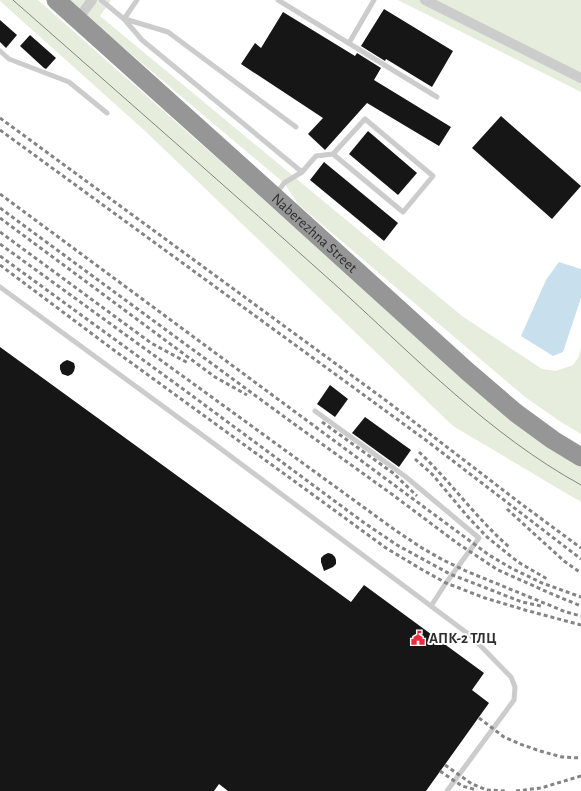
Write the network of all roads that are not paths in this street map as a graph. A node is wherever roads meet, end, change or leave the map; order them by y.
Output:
1 (56, 0) edge
2 (92, 0) edge
3 (101, 0) edge
4 (137, 0) edge
5 (278, 0) edge
6 (374, 0) edge
7 (425, 0) edge
8 (78, 19) junction
9 (124, 19) junction
10 (349, 43) junction
11 (0, 51) edge
12 (581, 78) edge
13 (437, 97) dead end
14 (107, 113) dead end
15 (296, 127) dead end
16 (333, 154) junction
17 (302, 172) junction
18 (274, 196) junction
19 (0, 287) edge
20 (315, 410) dead end
21 (581, 457) edge
22 (431, 606) junction
23 (447, 791) edge

1 - 8 highway, Naberezhna Street
2 - 8 street
3 - 9 lane
4 - 9 lane
5 - 10 lane
6 - 10 lane
7 - 12 street
8 - 18 highway, Naberezhna Street
9 - 15 lane
9 - 17 lane
10 - 13 lane
11 - 14 lane
16 - 16 lane
16 - 17 lane
17 - 18 lane
18 - 21 highway, Naberezhna Street
19 - 22 lane
20 - 22 lane
22 - 23 lane

